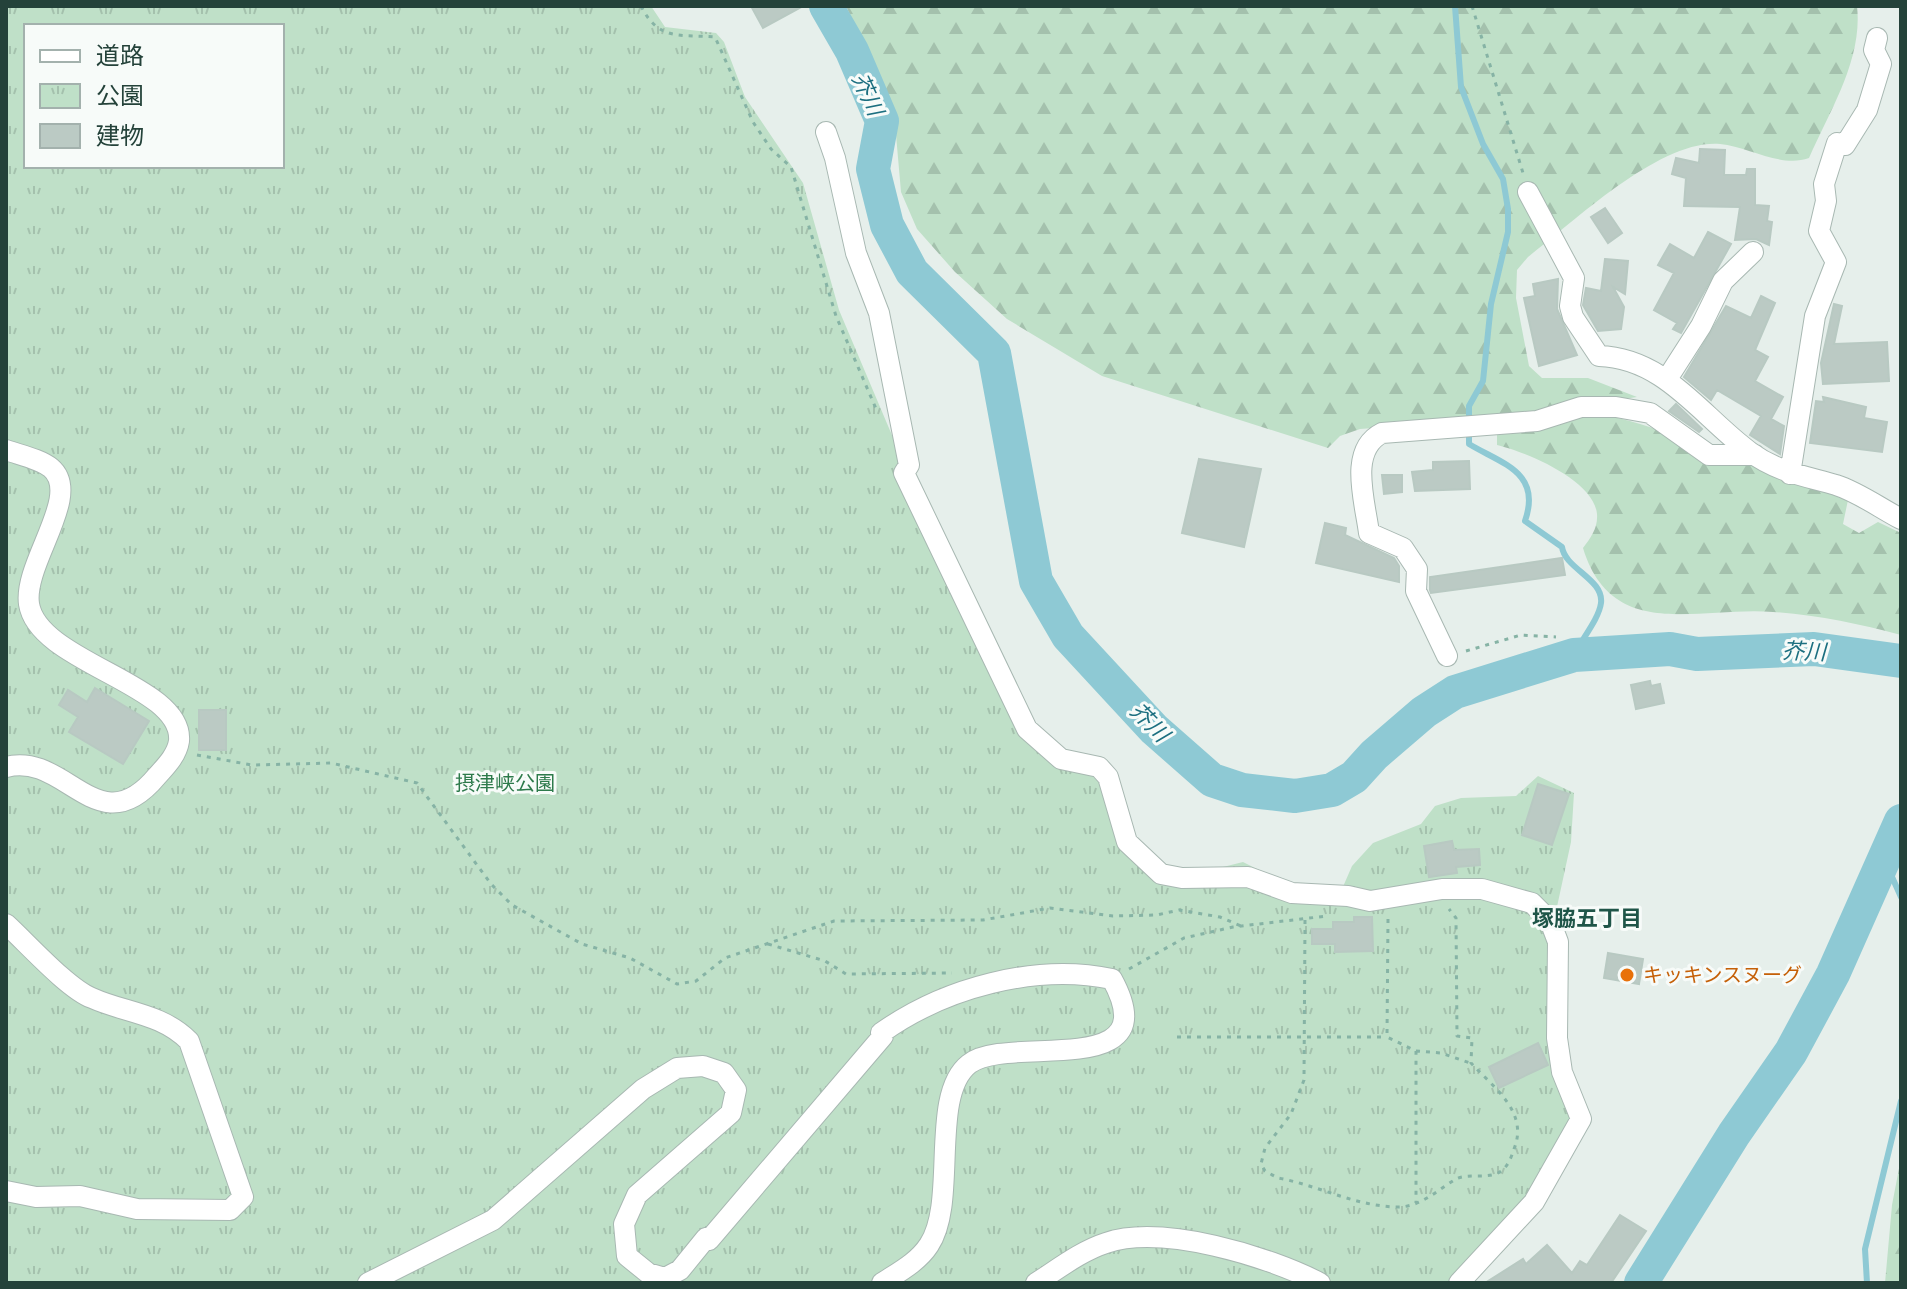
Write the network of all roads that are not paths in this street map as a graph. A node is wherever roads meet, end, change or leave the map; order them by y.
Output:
1 (1877, 38) dead end
2 (826, 132) dead end
3 (1528, 192) road end
4 (1753, 252) dead end
5 (1667, 379) junction
6 (6, 450) edge
7 (1755, 455) junction
8 (1790, 474) junction
9 (1901, 519) edge
10 (1447, 656) road end
11 (6, 767) edge
12 (6, 924) edge
13 (6, 1191) edge
14 (368, 1283) edge
15 (882, 1283) edge
16 (1036, 1283) edge
17 (1320, 1283) edge
18 (1459, 1283) edge

1 - 8 street
2 - 18 street
3 - 5 street
4 - 5 street
5 - 7 street
6 - 11 street
7 - 8 street
7 - 10 street
8 - 9 street
12 - 13 street
14 - 15 street
16 - 17 street

